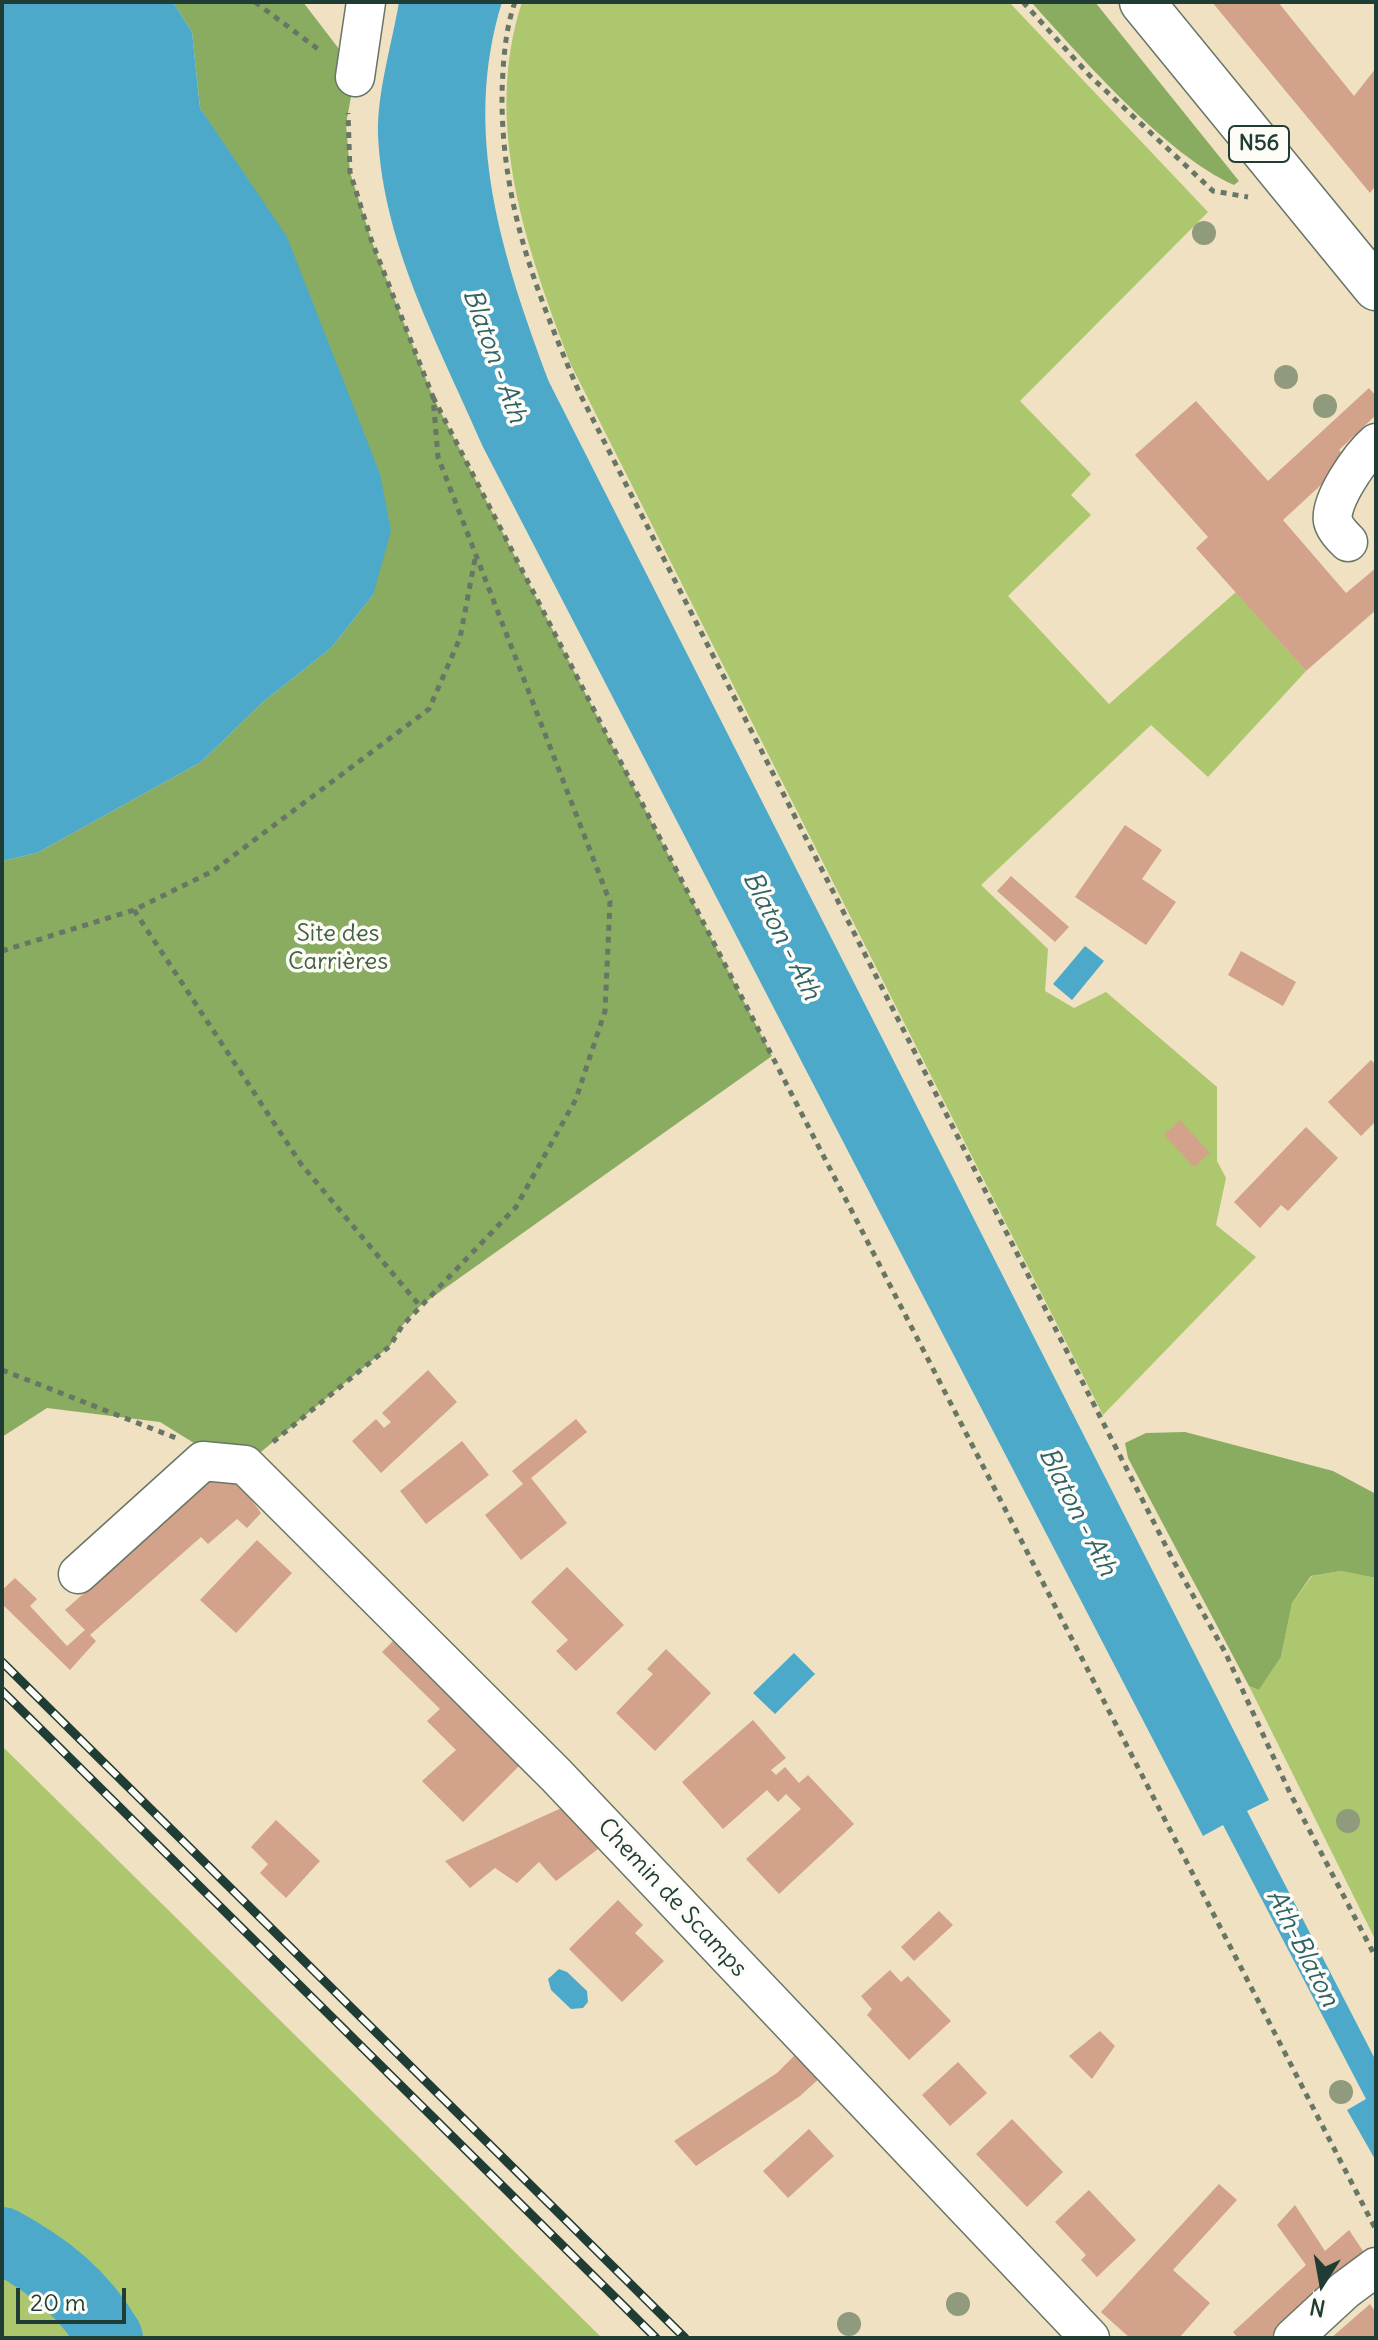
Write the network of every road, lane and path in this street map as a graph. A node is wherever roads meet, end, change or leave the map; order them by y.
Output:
1 (255, 2) edge
2 (366, 2) edge
3 (515, 2) edge
4 (1023, 2) edge
5 (1142, 2) edge
6 (355, 77) junction
7 (1296, 189) junction
8 (1376, 288) edge
9 (433, 397) junction
10 (1376, 443) edge
11 (1348, 542) dead end
12 (475, 558) junction
13 (134, 910) junction
14 (2, 951) edge
15 (420, 1306) junction
16 (2, 1370) edge
17 (188, 1443) dead end
18 (245, 1465) junction
19 (78, 1574) dead end
20 (1376, 1958) edge
21 (1376, 2230) edge
22 (1376, 2267) edge
23 (1090, 2338) edge
24 (1293, 2338) edge

1 - 6 path
2 - 6 street
3 - 20 path
4 - 7 path
5 - 7 main road, N56
6 - 9 path
7 - 8 main road, N56
9 - 12 path
9 - 21 path
10 - 11 street
12 - 13 path
12 - 15 path
13 - 14 path
13 - 15 path
15 - 18 path
16 - 17 path
18 - 19 street
18 - 23 street, Chemin de Scamps
22 - 24 street

